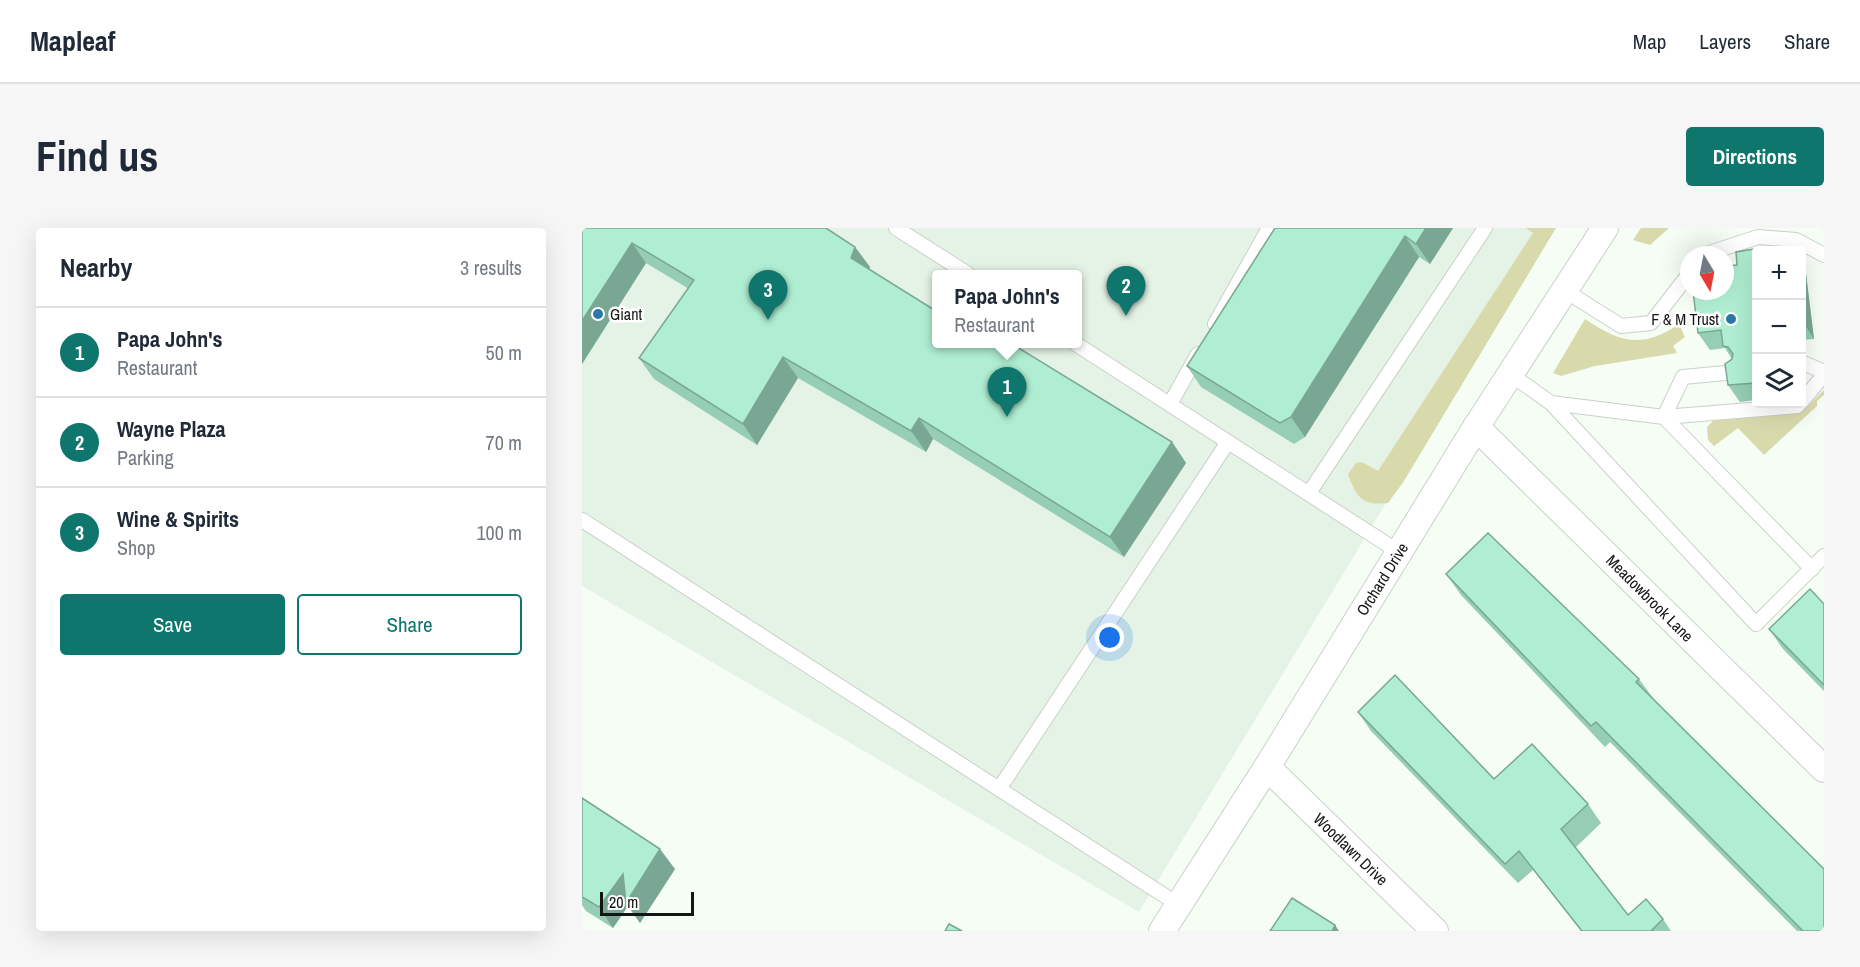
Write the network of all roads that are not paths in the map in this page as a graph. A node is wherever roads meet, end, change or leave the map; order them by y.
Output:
1 (896, 228) edge
2 (1269, 228) edge
3 (1485, 228) edge
4 (1605, 228) edge
5 (1730, 246) edge
6 (1824, 255) edge
7 (962, 270) edge
8 (1680, 286) edge
9 (1564, 290) junction
10 (1082, 348) edge
11 (1806, 364) edge
12 (1736, 372) edge
13 (1510, 374) junction
14 (1824, 374) edge
15 (1806, 395) edge
16 (1551, 403) junction
17 (1170, 404) junction
18 (1773, 408) edge
19 (1664, 417) junction
20 (1476, 427) junction
21 (1228, 442) junction
22 (1309, 493) junction
23 (582, 520) edge
24 (1399, 552) junction
25 (1824, 556) edge
26 (1812, 569) junction
27 (1267, 767) junction
28 (1824, 770) edge
29 (999, 789) junction
30 (1179, 905) junction
31 (1162, 931) edge
32 (1435, 931) edge

1 - 7 lane
2 - 17 lane
3 - 22 lane
4 - 9 street, Orchard Drive
5 - 6 lane
8 - 9 lane
9 - 13 street, Orchard Drive
10 - 17 lane
11 - 14 lane
12 - 19 lane
13 - 16 lane
13 - 20 street, Orchard Drive
14 - 15 lane
16 - 19 lane
16 - 26 lane
17 - 21 lane
18 - 19 lane
19 - 26 lane
20 - 24 street, Orchard Drive
20 - 28 street, Meadowbrook Lane
21 - 22 lane
21 - 29 lane
22 - 24 lane
23 - 29 lane
24 - 27 street, Orchard Drive
25 - 26 lane
27 - 30 street, Orchard Drive
27 - 32 street, Woodlawn Drive
29 - 30 lane
30 - 31 street, Orchard Drive

